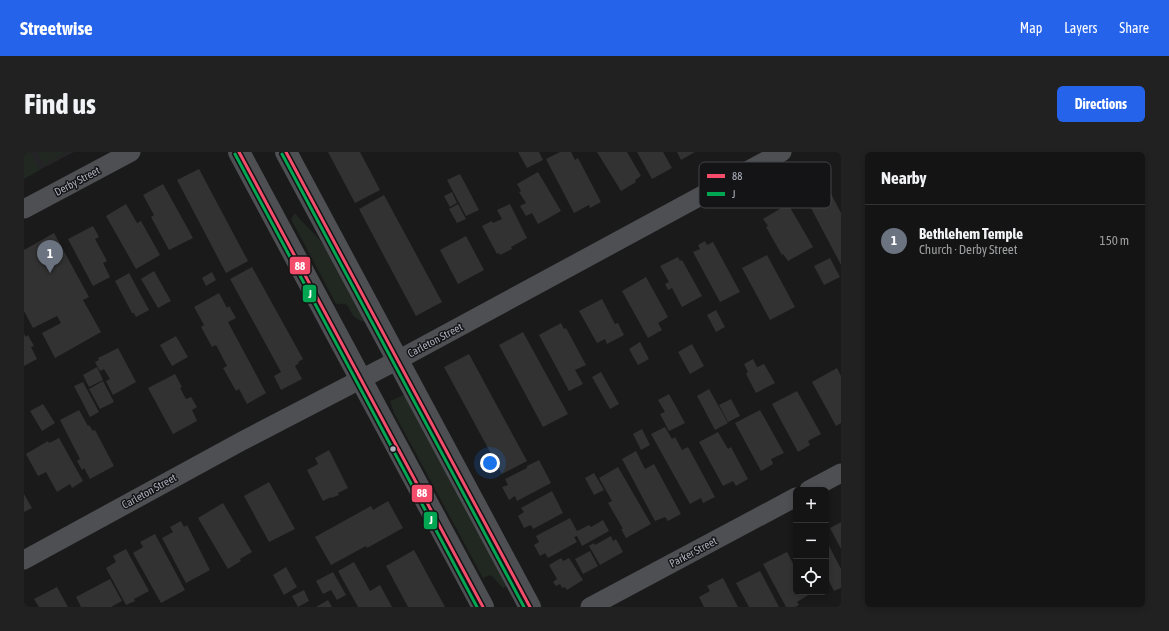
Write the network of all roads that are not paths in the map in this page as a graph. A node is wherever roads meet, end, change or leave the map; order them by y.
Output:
1 (131, 152) edge
2 (239, 152) edge
3 (286, 152) edge
4 (782, 152) edge
5 (764, 162) edge
6 (699, 197) edge
7 (24, 209) edge
8 (398, 360) junction
9 (361, 379) junction
10 (841, 473) edge
11 (815, 487) edge
12 (793, 499) edge
13 (24, 560) edge
14 (483, 607) edge
15 (530, 607) edge
16 (590, 607) edge

1 - 7 street, Derby Street
2 - 9 street
3 - 8 street
4 - 5 street, Carleton Street
6 - 8 street, Carleton Street
8 - 9 street, Carleton Street
8 - 15 street
9 - 13 street, Carleton Street
9 - 14 street
10 - 11 street
12 - 16 street, Parker Street

